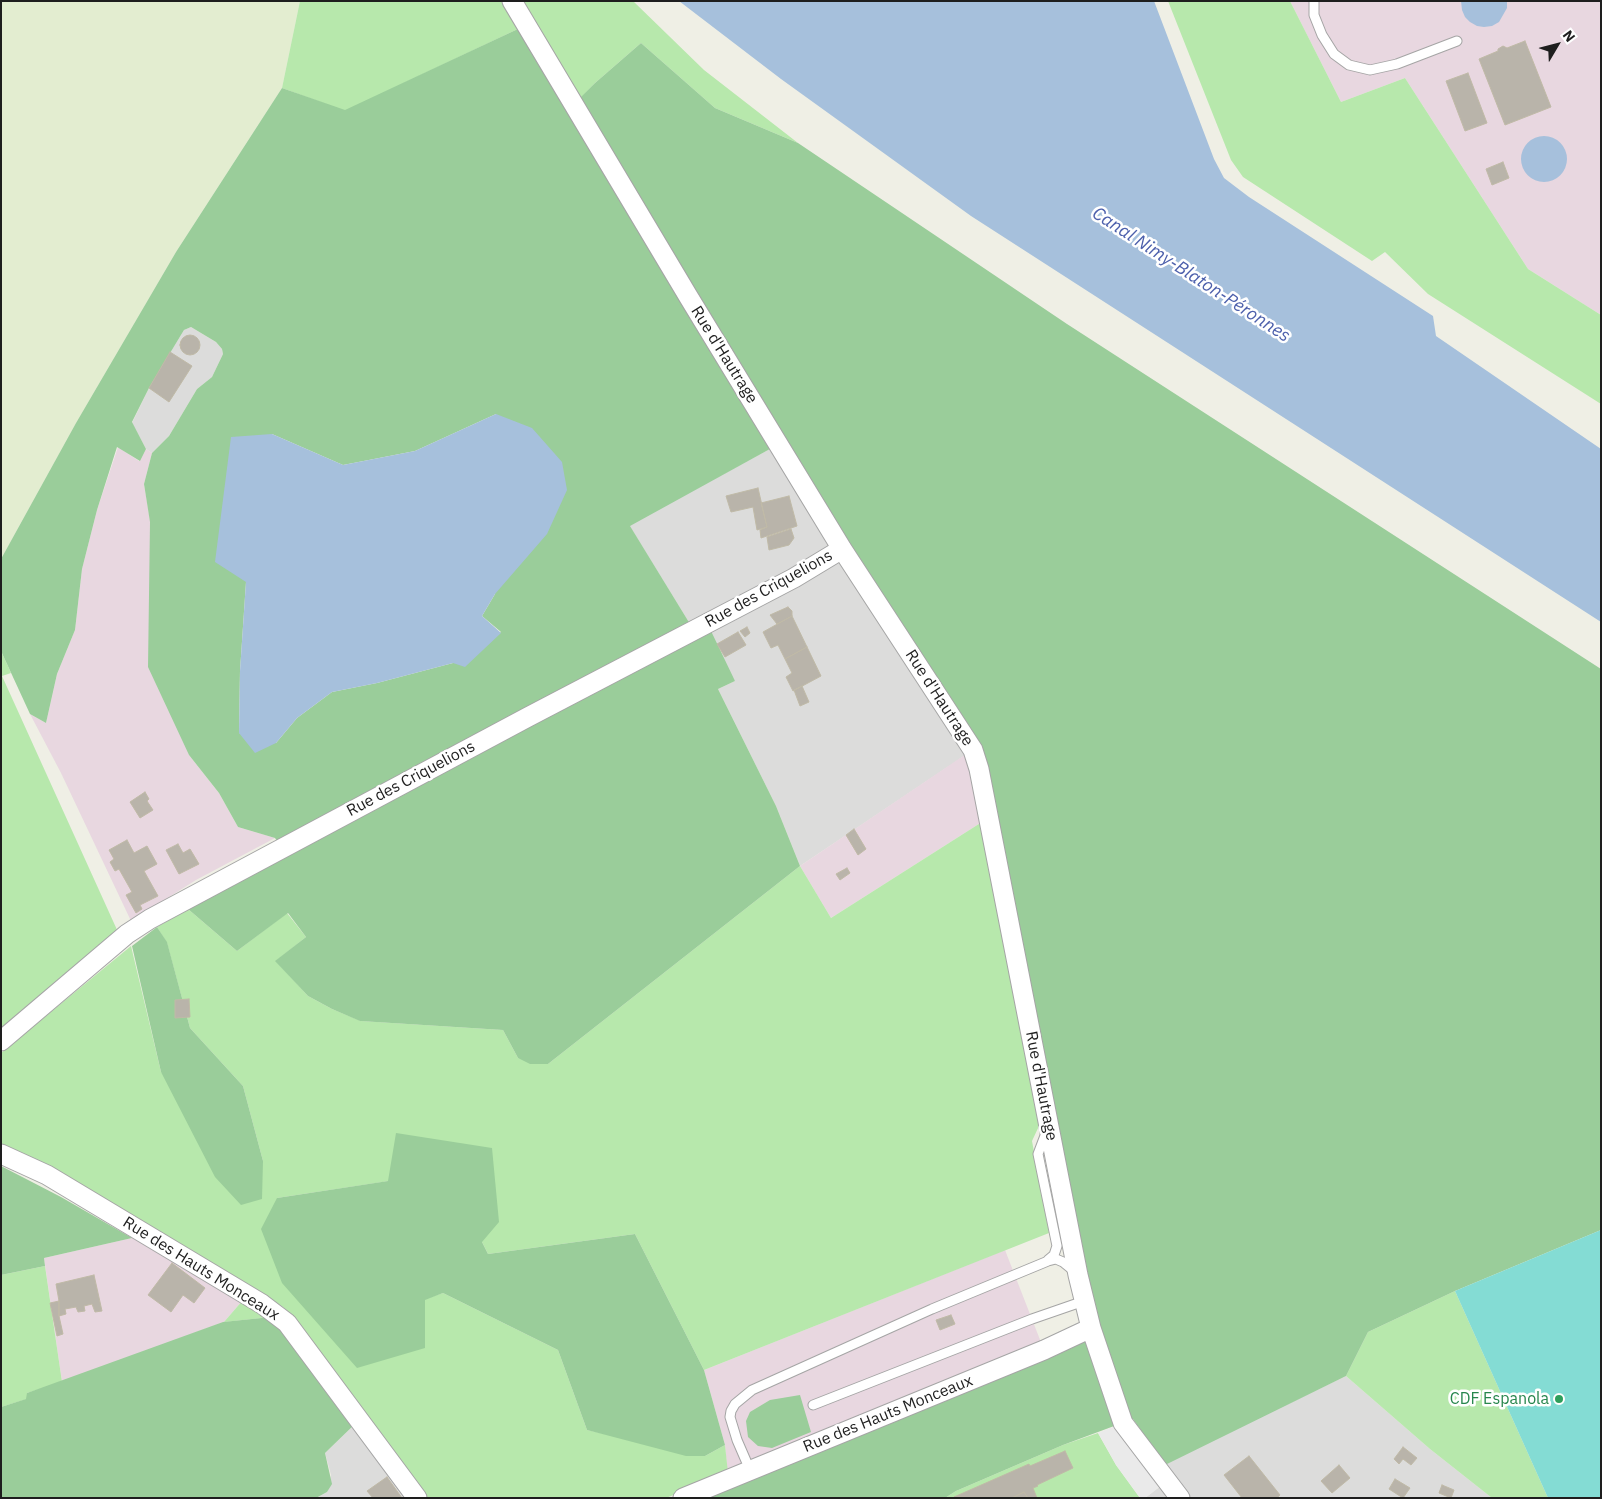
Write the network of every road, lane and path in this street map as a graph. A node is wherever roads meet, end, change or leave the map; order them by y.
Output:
1 (512, 1) edge
2 (1314, 1) edge
3 (1457, 41) dead end
4 (842, 549) junction
5 (1, 1041) edge
6 (1048, 1125) junction
7 (1, 1154) edge
8 (1048, 1261) junction
9 (1078, 1275) junction
10 (1084, 1301) junction
11 (1091, 1328) junction
12 (813, 1405) dead end
13 (750, 1470) junction
14 (417, 1498) edge
15 (683, 1498) edge
16 (1180, 1498) edge

1 - 4 street, Rue d'Hautrage
2 - 3 lane
4 - 5 street, Rue des Criquelions
4 - 6 street, Rue d'Hautrage
6 - 8 lane
6 - 9 street, Rue d'Hautrage
7 - 14 street, Rue des Hauts Monceaux
8 - 9 lane
8 - 13 lane
9 - 10 street, Rue d'Hautrage
10 - 11 street, Rue d'Hautrage
10 - 12 lane
11 - 13 street, Rue des Hauts Monceaux
11 - 16 street, Rue d'Hautrage
13 - 15 street, Rue des Hauts Monceaux

